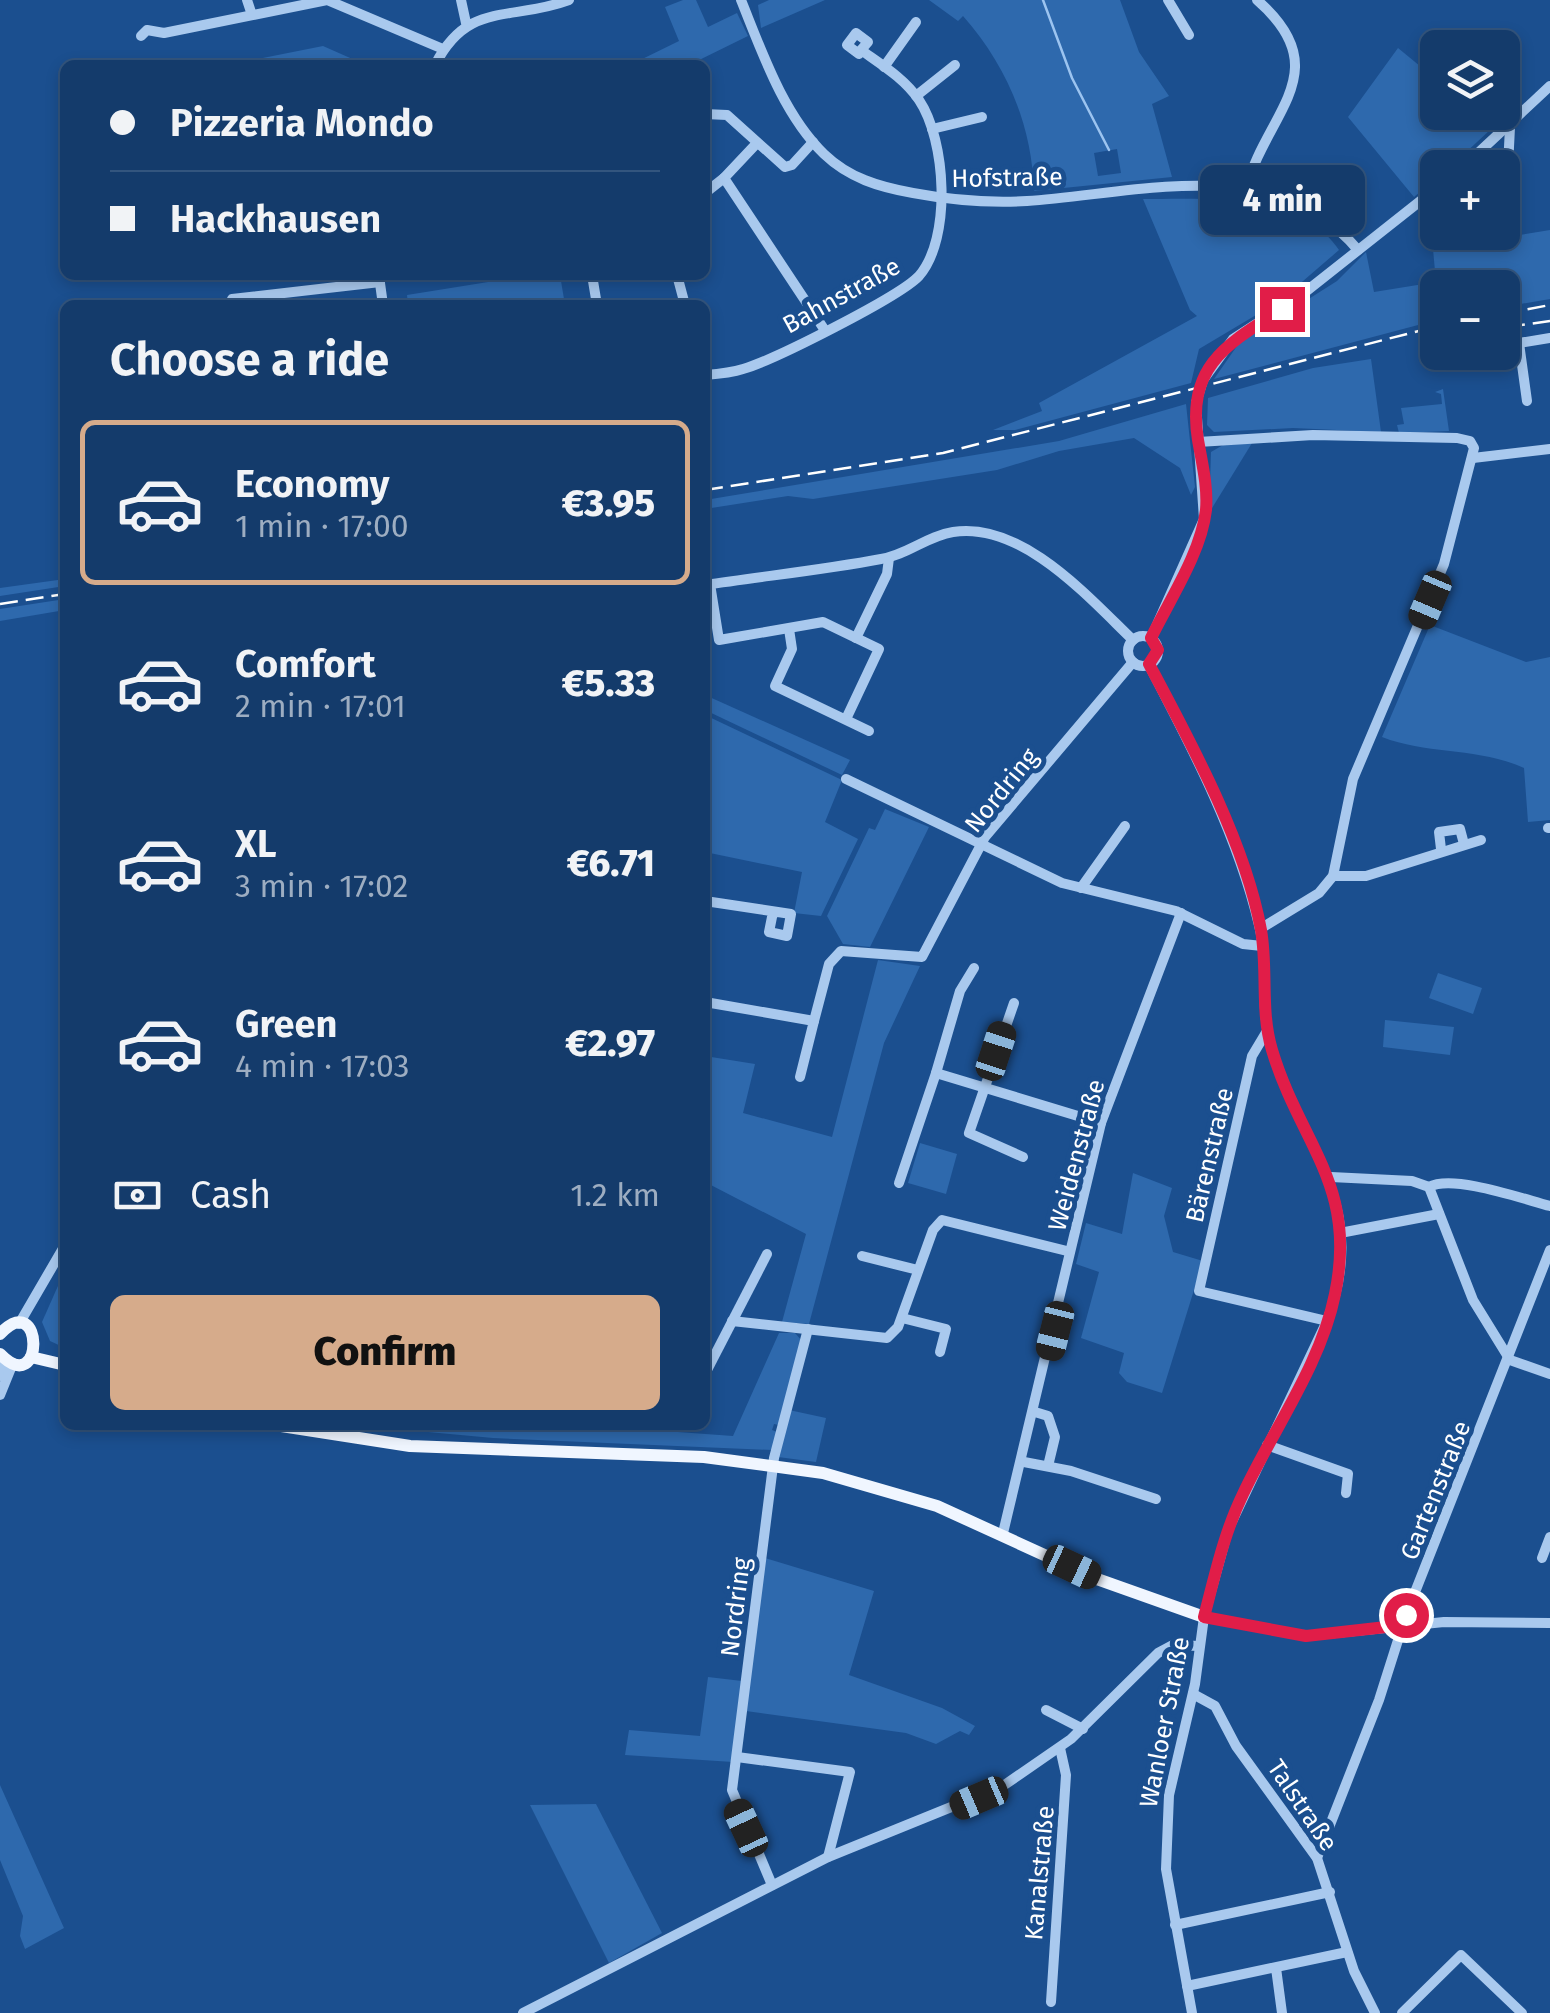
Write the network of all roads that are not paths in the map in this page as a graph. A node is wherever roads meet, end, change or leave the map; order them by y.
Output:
1 (248, 0) edge
2 (461, 0) edge
3 (569, 0) edge
4 (741, 0) edge
5 (1168, 0) edge
6 (1258, 0) edge
7 (342, 2) edge
8 (252, 15) junction
9 (916, 22) dead end
10 (466, 24) junction
11 (1189, 35) dead end
12 (141, 36) dead end
13 (444, 49) junction
14 (862, 50) dead end
15 (438, 60) edge
16 (955, 65) dead end
17 (884, 66) junction
18 (1550, 86) edge
19 (916, 96) junction
20 (710, 114) edge
21 (982, 116) dead end
22 (1520, 116) edge
23 (932, 129) junction
24 (1505, 130) edge
25 (757, 142) junction
26 (813, 142) junction
27 (1483, 150) edge
28 (724, 178) junction
29 (710, 189) edge
30 (1246, 190) junction
31 (942, 198) junction
32 (1420, 201) edge
33 (1358, 250) junction
34 (365, 280) edge
35 (232, 299) dead end
36 (824, 329) junction
37 (1550, 338) edge
38 (710, 375) edge
39 (1527, 401) dead end
40 (1198, 442) junction
41 (1550, 449) edge
42 (1473, 458) junction
43 (889, 558) junction
44 (710, 584) edge
45 (710, 594) edge
46 (789, 629) junction
47 (856, 638) junction
48 (1151, 638) junction
49 (1133, 640) junction
50 (1133, 662) junction
51 (1149, 664) junction
52 (846, 720) junction
53 (869, 731) dead end
54 (846, 779) dead end
55 (1124, 826) dead end
56 (1481, 840) dead end
57 (980, 844) junction
58 (1332, 876) junction
59 (1080, 888) junction
60 (710, 902) edge
61 (773, 912) dead end
62 (1181, 913) junction
63 (1260, 930) junction
64 (1262, 946) junction
65 (974, 968) dead end
66 (710, 1003) edge
67 (1014, 1003) dead end
68 (814, 1021) junction
69 (1267, 1031) junction
70 (936, 1073) junction
71 (800, 1077) dead end
72 (984, 1088) junction
73 (1101, 1123) junction
74 (1024, 1158) dead end
75 (1330, 1177) junction
76 (899, 1183) dead end
77 (1429, 1187) junction
78 (1550, 1206) edge
79 (1439, 1214) junction
80 (1340, 1233) junction
81 (1550, 1250) edge
82 (1067, 1251) junction
83 (767, 1254) dead end
84 (60, 1255) edge
85 (862, 1256) dead end
86 (918, 1270) junction
87 (902, 1318) junction
88 (732, 1321) junction
89 (1328, 1322) junction
90 (25, 1328) junction
91 (808, 1329) junction
92 (1, 1332) edge
93 (34, 1351) junction
94 (940, 1352) dead end
95 (6, 1359) edge
96 (1510, 1360) junction
97 (60, 1362) edge
98 (710, 1364) edge
99 (1550, 1374) edge
100 (0, 1376) edge
101 (0, 1395) edge
102 (1036, 1412) junction
103 (310, 1430) edge
104 (1267, 1445) junction
105 (1024, 1462) junction
106 (773, 1464) junction
107 (1048, 1466) junction
108 (1346, 1493) dead end
109 (1156, 1500) dead end
110 (1003, 1534) junction
111 (1550, 1537) edge
112 (1542, 1558) dead end
113 (1204, 1617) junction
114 (1550, 1623) edge
115 (1404, 1625) junction
116 (1199, 1646) junction
117 (1193, 1694) junction
118 (1046, 1710) dead end
119 (1083, 1729) junction
120 (1060, 1748) junction
121 (737, 1757) junction
122 (828, 1858) junction
123 (1317, 1858) junction
124 (772, 1884) junction
125 (1330, 1892) junction
126 (1175, 1925) junction
127 (1347, 1952) junction
128 (1276, 1968) junction
129 (1188, 1986) junction
130 (1051, 2002) dead end
131 (522, 2013) edge
132 (1192, 2013) edge
133 (1282, 2013) edge
134 (1376, 2013) edge
135 (1402, 2013) edge
136 (1522, 2013) edge

1 - 8 street
2 - 10 street
3 - 10 street
4 - 26 street, Hofstraße
5 - 11 street
6 - 30 street
7 - 8 street
7 - 13 street
8 - 12 street
9 - 17 street
10 - 13 street
13 - 15 street
14 - 17 street
16 - 19 street
17 - 19 street
18 - 22 street
19 - 23 street, Bahnstraße
20 - 25 street
21 - 23 street
23 - 31 street, Bahnstraße
24 - 27 street
25 - 26 street
25 - 28 street
26 - 31 street, Hofstraße
28 - 29 street
28 - 36 street
30 - 31 street, Hofstraße
30 - 33 street, Hofstraße
31 - 36 street, Bahnstraße
32 - 33 street
33 - 40 street, bridge
34 - 35 street
36 - 38 street, Bahnstraße
37 - 39 street
40 - 42 street
40 - 48 street
41 - 42 street
42 - 58 street
43 - 44 street
43 - 47 street
43 - 49 street
45 - 46 street
46 - 47 street
46 - 52 street
47 - 52 street
48 - 49 street
48 - 51 street
49 - 50 street
50 - 51 street
50 - 57 street, Nordring
51 - 63 street
52 - 53 street
54 - 57 street
55 - 59 street
56 - 58 street
57 - 59 street
57 - 68 street, Nordring
58 - 63 street
59 - 62 street
60 - 61 street
62 - 64 street
62 - 73 street, Weidenstraße
63 - 64 street
64 - 69 street
65 - 70 street
66 - 68 street
67 - 72 street
68 - 71 street
69 - 75 street, Wanloer Straße
69 - 89 street, Bärenstraße
70 - 72 street
70 - 76 street
72 - 73 street
72 - 74 street
73 - 82 street, Weidenstraße
75 - 77 street
75 - 80 street, Wanloer Straße
77 - 78 street
77 - 79 street
79 - 80 street
79 - 96 street
80 - 89 street, Wanloer Straße
81 - 96 street, Gartenstraße
82 - 86 street
82 - 102 street, Weidenstraße
83 - 88 street
84 - 90 street
85 - 86 street
86 - 87 street
87 - 91 street
87 - 94 street
88 - 91 street
88 - 98 street
89 - 104 street, Wanloer Straße
90 - 92 main road
90 - 93 main road
91 - 106 street, Nordring
93 - 95 main road
93 - 97 main road
95 - 100 street
95 - 101 street
96 - 99 street
96 - 115 street, Gartenstraße
102 - 105 street, Weidenstraße
102 - 107 street
103 - 106 main road
104 - 108 street
104 - 113 street, Wanloer Straße
105 - 107 street
105 - 110 street, Weidenstraße
106 - 110 main road
106 - 121 street, Nordring
107 - 109 street
110 - 113 main road
111 - 112 street
113 - 115 street
113 - 116 street, Wanloer Straße
114 - 115 street
115 - 123 street, Gartenstraße
116 - 117 street, Wanloer Straße
116 - 119 street
117 - 123 street, Talstraße
117 - 126 street, Wanloer Straße
118 - 119 street
119 - 120 street
120 - 122 street
120 - 130 street, Kanalstraße
121 - 122 street
121 - 124 street, Nordring
122 - 124 street
123 - 125 street, Talstraße
124 - 131 street
125 - 126 street
125 - 127 street, Talstraße
126 - 129 street, Wanloer Straße
127 - 128 street
127 - 134 street, Talstraße
128 - 129 street
128 - 133 street
129 - 132 street, Wanloer Straße
135 - 136 street

